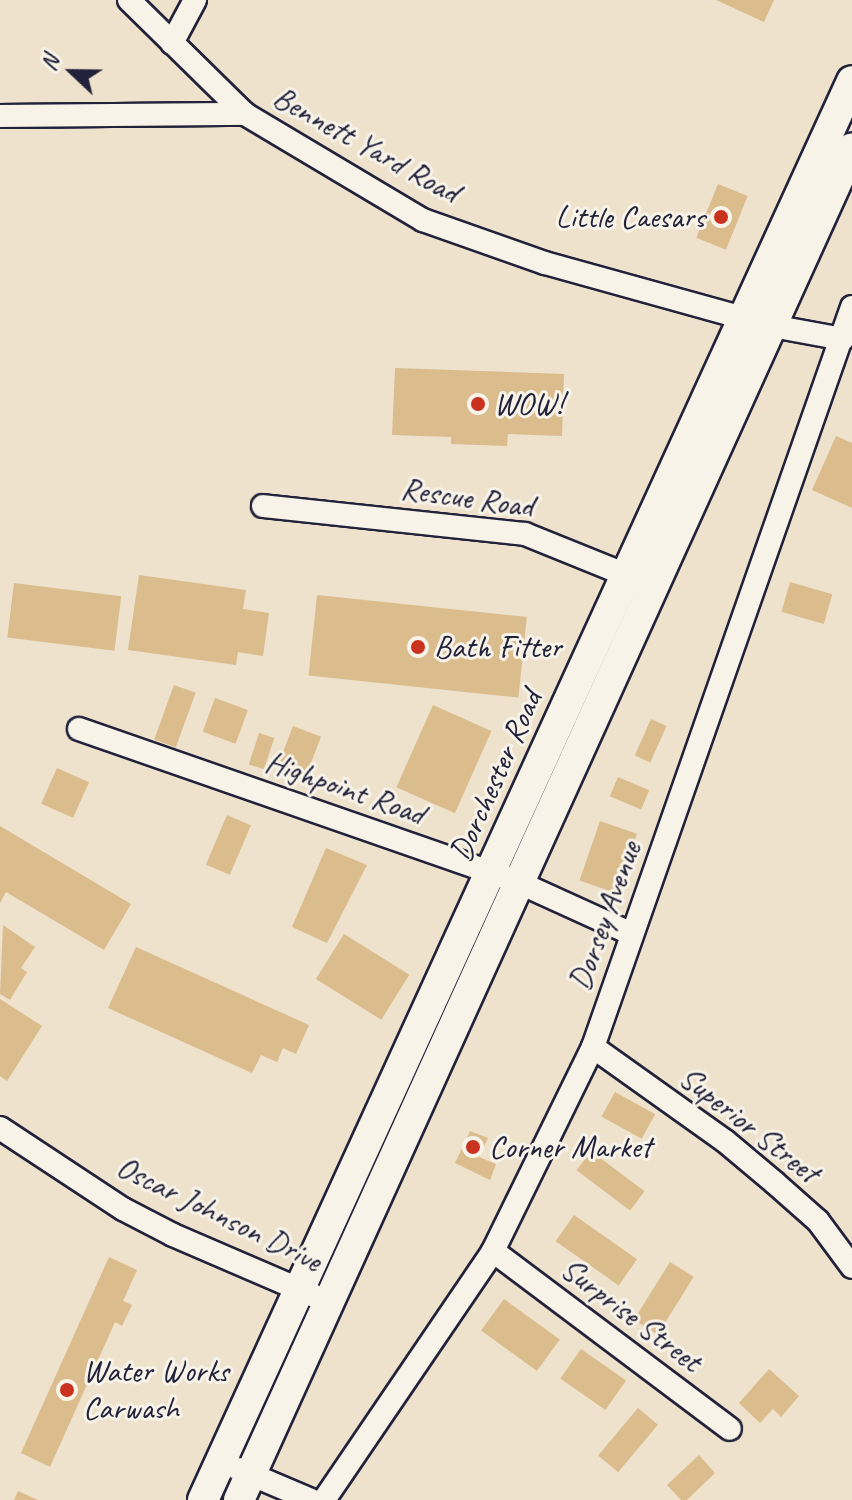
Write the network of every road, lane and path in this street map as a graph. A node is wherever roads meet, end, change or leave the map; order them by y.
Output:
1 (129, 0) edge
2 (195, 0) edge
3 (172, 43) junction
4 (852, 81) edge
5 (245, 114) junction
6 (0, 116) edge
7 (852, 148) edge
8 (852, 307) edge
9 (758, 321) junction
10 (847, 349) edge
11 (263, 506) dead end
12 (626, 575) junction
13 (655, 586) junction
14 (79, 729) dead end
15 (491, 872) junction
16 (520, 883) junction
17 (632, 934) junction
18 (593, 1047) junction
19 (0, 1128) edge
20 (493, 1251) junction
21 (852, 1267) edge
22 (300, 1290) junction
23 (331, 1303) junction
24 (730, 1429) dead end
25 (220, 1463) junction
26 (244, 1487) edge
27 (203, 1500) edge
28 (311, 1500) edge
29 (324, 1500) edge

1 - 3 street, Bennett Yard Road
2 - 3 street
3 - 5 street, Bennett Yard Road
4 - 9 main road, Dorchester Road
5 - 6 street
5 - 9 street, Bennett Yard Road
7 - 9 main road, Dorchester Road
8 - 10 street, Dorsey Avenue
9 - 10 street, Bennett Yard Road
9 - 12 main road, Dorchester Road
9 - 13 main road, Dorchester Road
10 - 17 street, Dorsey Avenue
11 - 12 street, Rescue Road
12 - 13 street, Rescue Road
12 - 15 main road, Dorchester Road
13 - 16 main road, Dorchester Road
14 - 15 street, Highpoint Road
15 - 16 street, Highpoint Road
15 - 22 main road, Dorchester Road
16 - 17 street, Highpoint Road
16 - 23 main road, Dorchester Road
17 - 18 street, Dorsey Avenue
18 - 20 street, Dorsey Avenue
18 - 21 street, Superior Street
19 - 22 street, Oscar Johnson Drive
20 - 24 street, Surprise Street
20 - 29 street, Dorsey Avenue
22 - 23 street, Oscar Johnson Drive
22 - 25 main road, Dorchester Road
23 - 26 main road, Dorchester Road
25 - 26 street
25 - 27 main road, Dorchester Road
26 - 28 street

